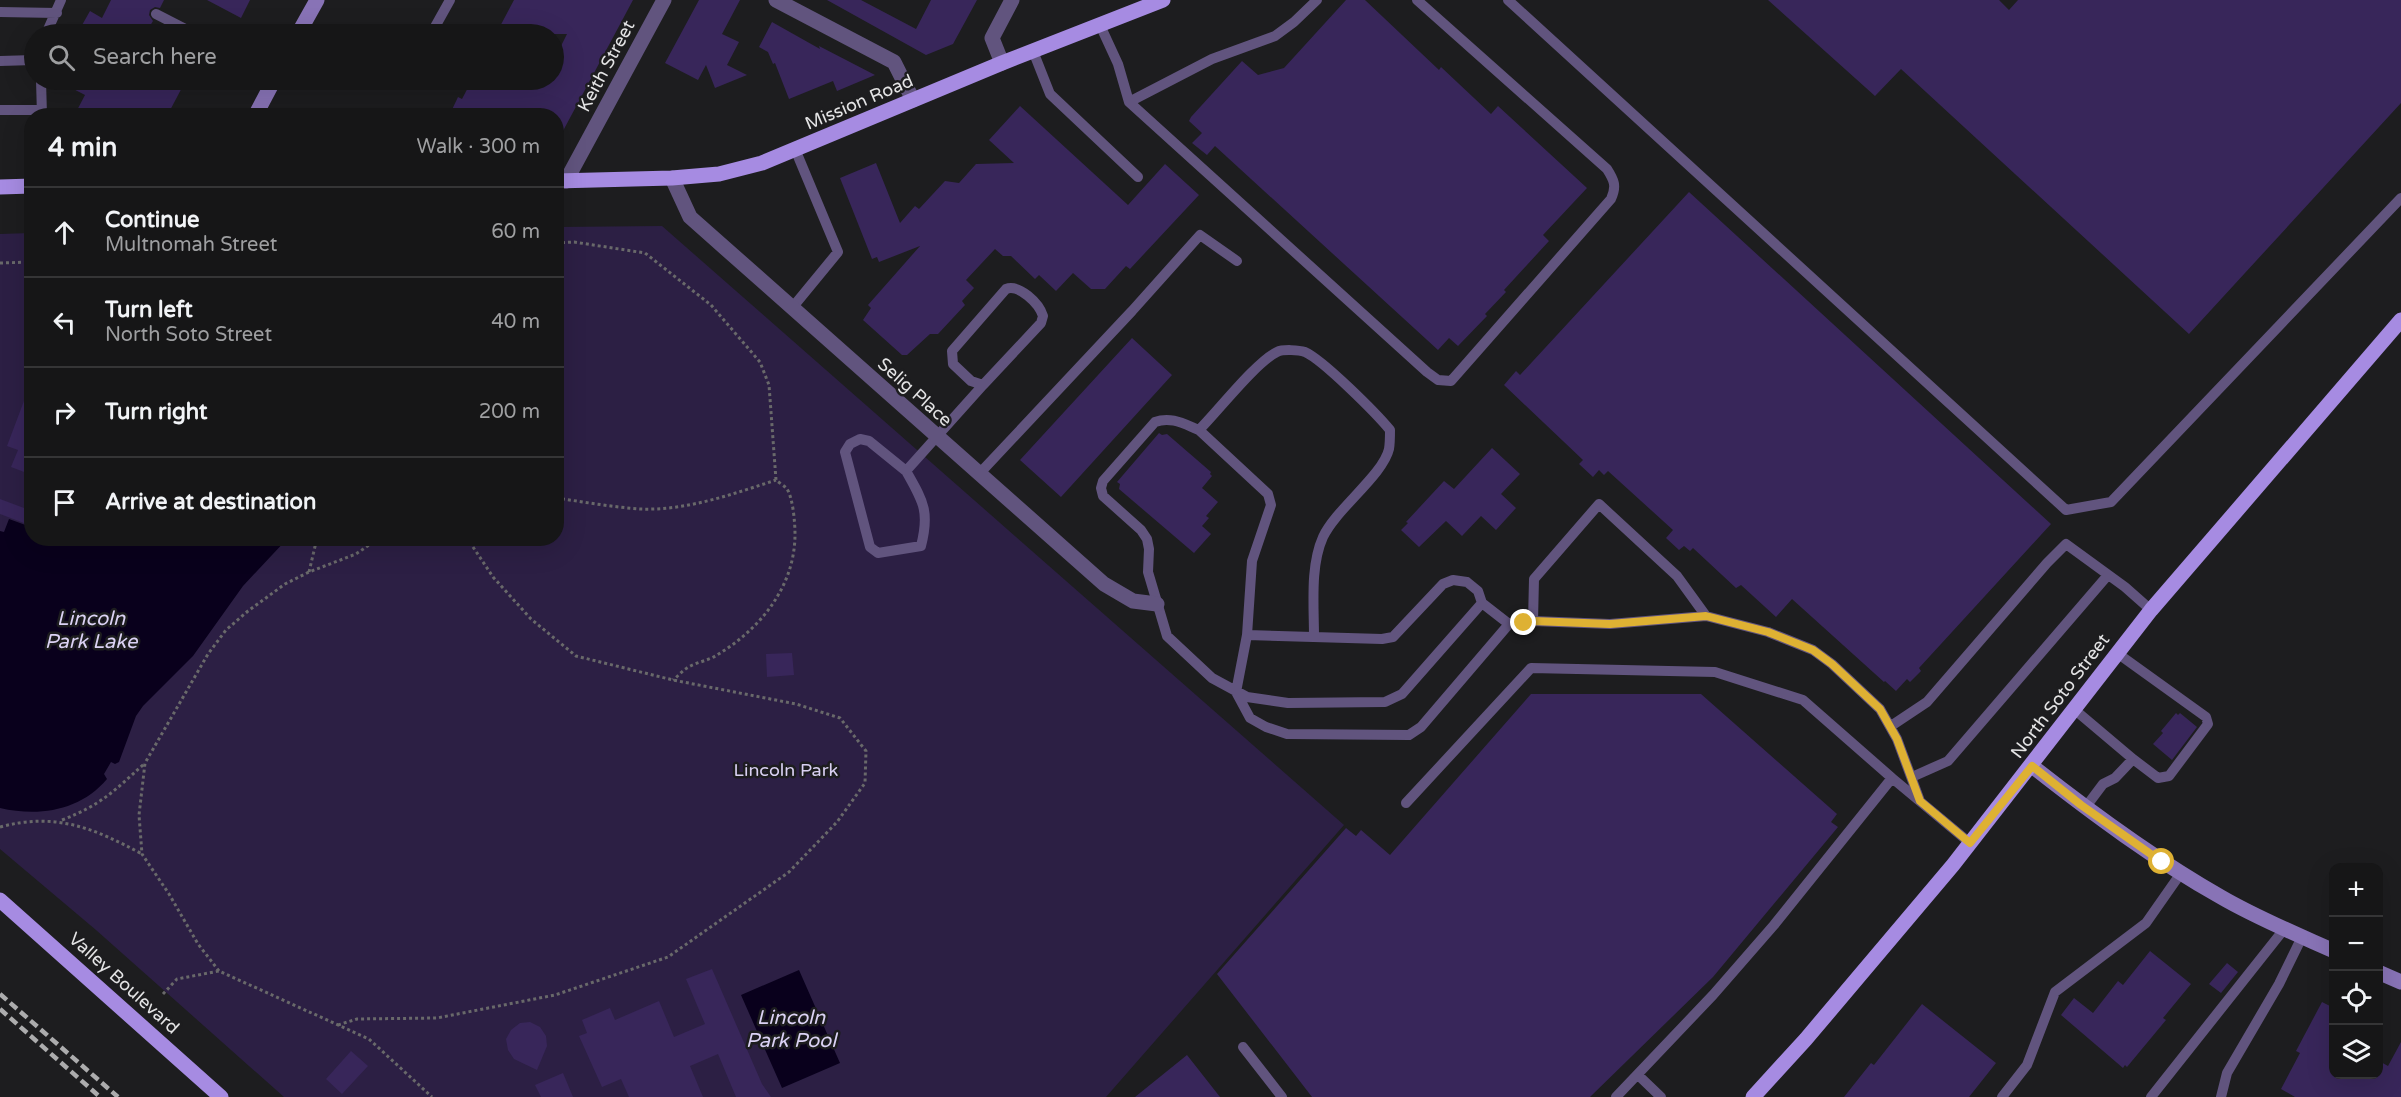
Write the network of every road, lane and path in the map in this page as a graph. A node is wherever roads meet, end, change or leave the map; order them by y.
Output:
1 (61, 0) edge
2 (317, 0) edge
3 (450, 0) edge
4 (664, 0) edge
5 (776, 0) edge
6 (1012, 0) edge
7 (1163, 0) edge
8 (1317, 0) edge
9 (1417, 0) edge
10 (1508, 0) edge
11 (0, 12) edge
12 (57, 13) junction
13 (156, 14) dead end
14 (51, 24) edge
15 (176, 24) edge
16 (304, 24) edge
17 (437, 24) edge
18 (1100, 25) junction
19 (1033, 51) junction
20 (24, 60) edge
21 (0, 61) edge
22 (1002, 63) junction
23 (41, 90) edge
24 (269, 90) edge
25 (913, 100) junction
26 (1129, 102) junction
27 (42, 108) edge
28 (259, 108) edge
29 (0, 110) edge
30 (24, 112) edge
31 (795, 149) junction
32 (564, 176) edge
33 (1138, 177) dead end
34 (672, 178) junction
35 (564, 181) edge
36 (24, 186) edge
37 (0, 187) edge
38 (2401, 198) edge
39 (564, 243) edge
40 (1237, 261) dead end
41 (24, 262) edge
42 (0, 263) edge
43 (792, 308) junction
44 (2401, 320) edge
45 (983, 385) junction
46 (1199, 430) junction
47 (937, 438) junction
48 (906, 471) junction
49 (979, 474) junction
50 (776, 480) junction
51 (564, 499) edge
52 (315, 546) edge
53 (368, 546) edge
54 (472, 546) edge
55 (309, 572) junction
56 (2108, 575) junction
57 (1157, 603) junction
58 (1482, 603) junction
59 (2151, 610) junction
60 (1706, 616) junction
61 (1533, 621) junction
62 (1509, 624) junction
63 (1247, 635) junction
64 (1314, 637) junction
65 (2117, 653) junction
66 (674, 680) junction
67 (1236, 692) junction
68 (2075, 710) junction
69 (1890, 726) junction
70 (2133, 759) junction
71 (145, 763) junction
72 (2032, 766) junction
73 (1912, 777) junction
74 (1892, 778) junction
75 (1920, 801) junction
76 (1406, 803) dead end
77 (2085, 808) junction
78 (60, 821) junction
79 (0, 826) edge
80 (1970, 843) junction
81 (142, 854) junction
82 (2181, 873) junction
83 (0, 900) edge
84 (2284, 928) junction
85 (2302, 937) junction
86 (2329, 949) edge
87 (219, 970) junction
88 (2383, 974) edge
89 (2401, 982) edge
90 (163, 994) dead end
91 (338, 1026) junction
92 (1243, 1047) dead end
93 (1638, 1075) junction
94 (1760, 1095) edge
95 (221, 1097) edge
96 (432, 1097) edge
97 (1282, 1097) edge
98 (1616, 1097) edge
99 (1661, 1097) edge
100 (2002, 1097) edge
101 (2151, 1097) edge
102 (2221, 1097) edge

1 - 12 lane
2 - 16 street
3 - 17 lane
4 - 32 street, Keith Street
5 - 25 street
6 - 22 street
7 - 18 main road, Mission Road
8 - 26 lane
9 - 26 lane
10 - 38 lane
11 - 12 lane
12 - 14 lane
13 - 15 lane
18 - 19 main road, Mission Road
18 - 26 lane
19 - 22 main road, Mission Road
19 - 33 lane
20 - 21 lane
22 - 25 main road, Mission Road
23 - 27 lane
24 - 28 street
25 - 31 main road, Mission Road
29 - 30 lane
31 - 34 main road, Mission Road
31 - 43 lane
34 - 35 main road, Mission Road
34 - 43 street, Selig Place
36 - 37 main road
39 - 50 path
40 - 49 lane
41 - 42 path
43 - 47 street, Selig Place
44 - 59 main road, North Soto Street
45 - 45 lane
45 - 47 lane
46 - 57 lane
46 - 63 lane
46 - 64 lane
47 - 48 lane
47 - 49 street, Selig Place
48 - 48 lane
49 - 57 street, Selig Place
50 - 51 path
50 - 66 path
52 - 55 path
53 - 55 path
54 - 66 path
55 - 71 path
56 - 59 lane
56 - 69 lane
56 - 73 lane
57 - 67 lane
58 - 62 lane
58 - 64 lane
58 - 67 lane
59 - 65 main road, North Soto Street
60 - 61 lane
60 - 61 lane
60 - 69 lane
61 - 62 lane
62 - 67 lane
63 - 64 lane
63 - 67 lane
65 - 68 main road, North Soto Street
65 - 70 lane
66 - 91 path
68 - 70 lane
68 - 72 main road, North Soto Street
69 - 73 lane
70 - 77 lane
71 - 78 path
71 - 81 path
72 - 77 street
72 - 80 main road, North Soto Street
73 - 75 lane
74 - 75 lane
74 - 76 lane
74 - 93 lane
75 - 80 lane
77 - 82 street
78 - 79 path
78 - 81 path
80 - 94 main road, North Soto Street
81 - 87 path
82 - 84 street
82 - 100 lane
83 - 95 main road, Valley Boulevard
84 - 85 street
84 - 101 lane
85 - 86 street
85 - 102 lane
87 - 90 path
87 - 91 path
88 - 89 street
91 - 96 path
92 - 97 lane
93 - 98 lane
93 - 99 lane

